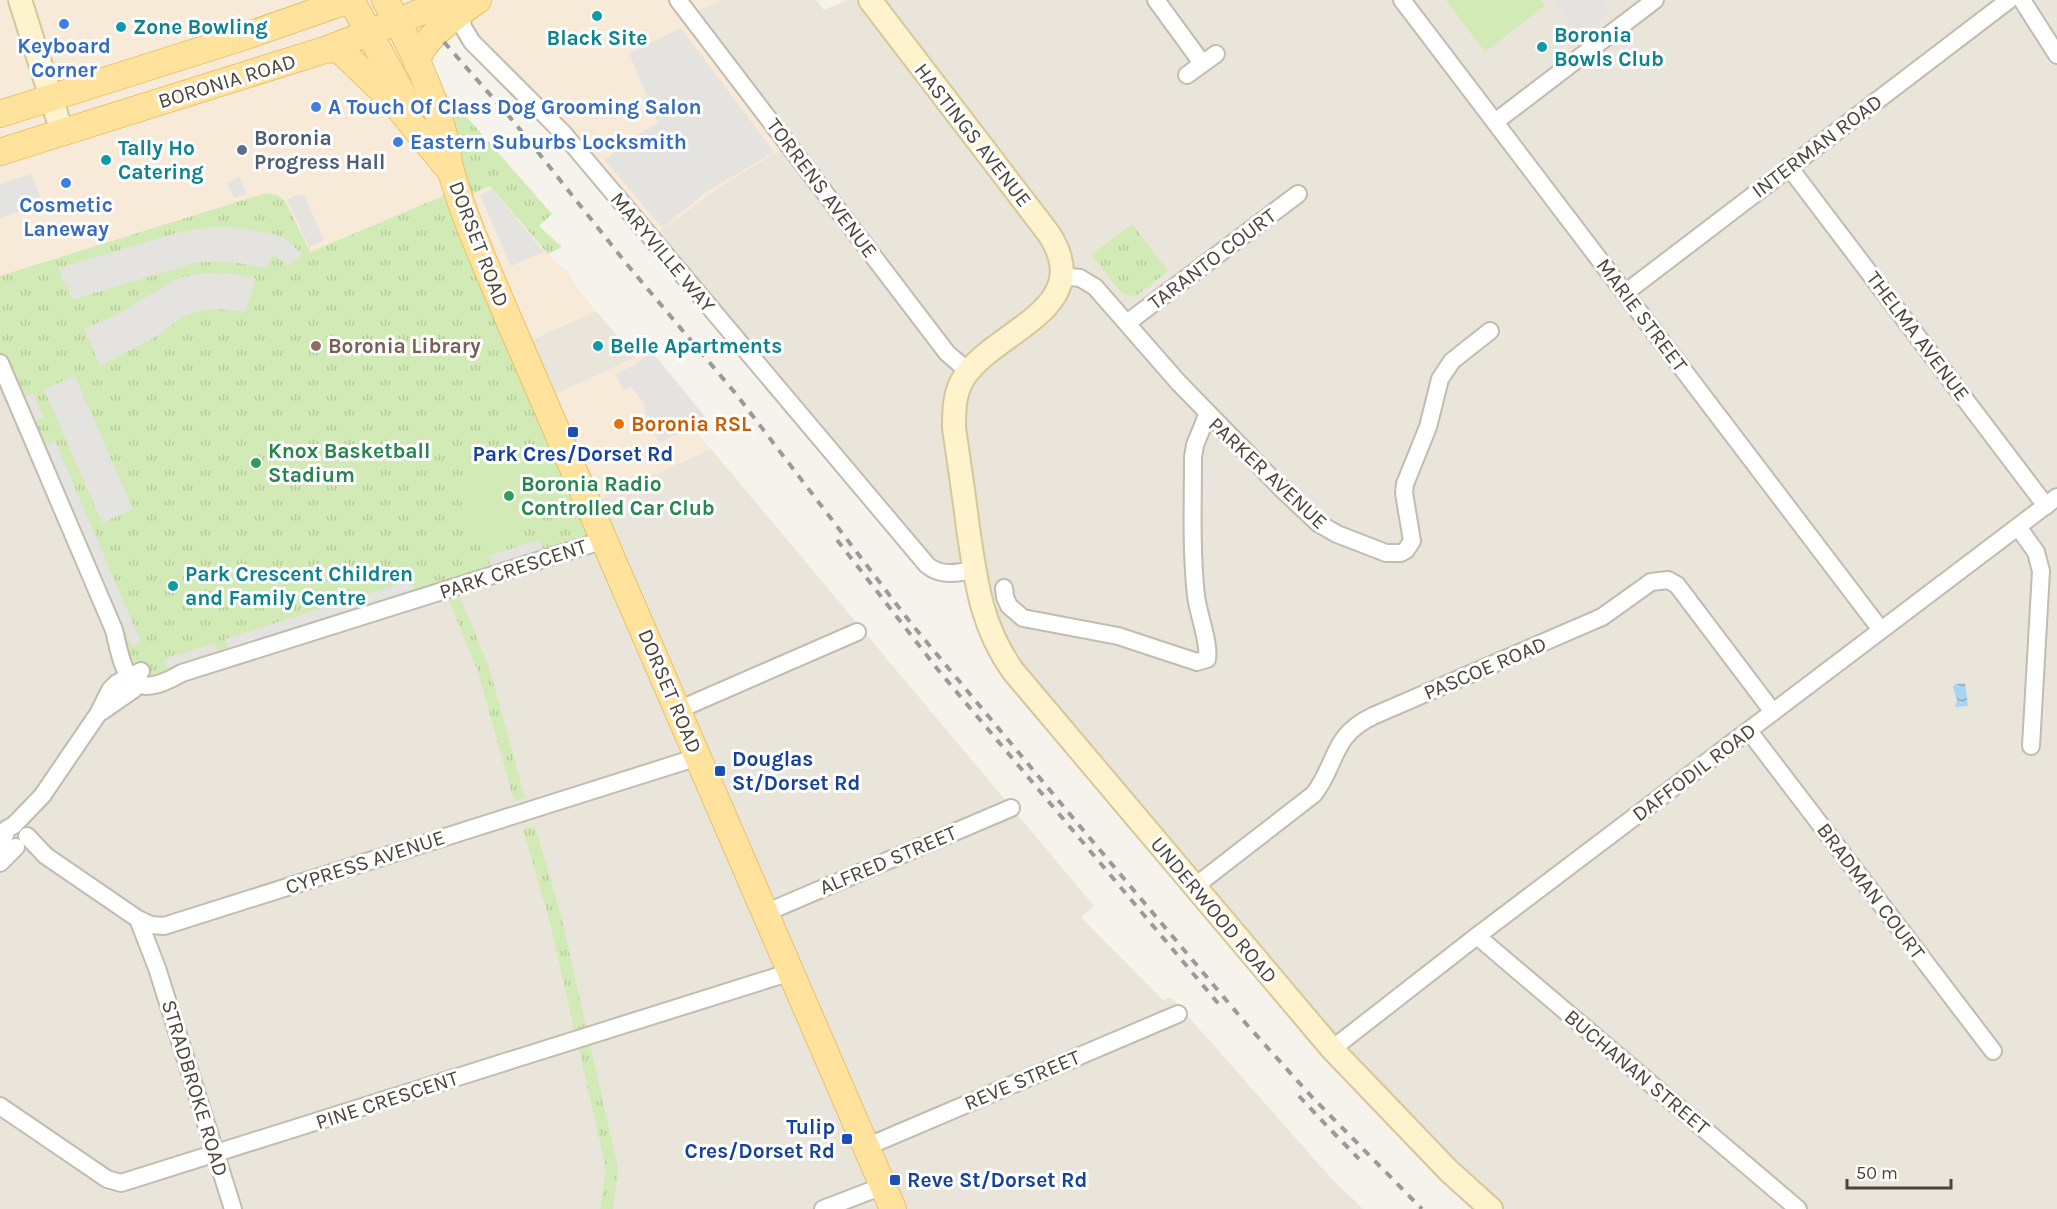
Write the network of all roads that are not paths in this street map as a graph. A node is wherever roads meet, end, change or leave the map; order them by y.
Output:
1 (20, 0) edge
2 (306, 0) edge
3 (350, 0) edge
4 (385, 0) edge
5 (678, 0) edge
6 (870, 0) edge
7 (1156, 0) edge
8 (1402, 0) edge
9 (1655, 0) edge
10 (2009, 0) edge
11 (2022, 0) edge
12 (463, 4) edge
13 (398, 22) junction
14 (369, 34) junction
15 (246, 36) junction
16 (328, 49) junction
17 (2057, 55) edge
18 (417, 64) junction
19 (1187, 75) dead end
20 (52, 98) junction
21 (0, 114) edge
22 (1495, 122) junction
23 (62, 132) junction
24 (429, 144) junction
25 (0, 152) edge
26 (1789, 167) junction
27 (451, 172) junction
28 (1298, 194) dead end
29 (1061, 276) junction
30 (1624, 292) junction
31 (1126, 323) junction
32 (1490, 331) dead end
33 (0, 363) edge
34 (969, 372) junction
35 (1208, 412) junction
36 (2051, 501) edge
37 (2018, 527) junction
38 (604, 540) junction
39 (976, 577) junction
40 (1004, 588) dead end
41 (1881, 630) junction
42 (857, 632) dead end
43 (136, 677) junction
44 (678, 710) junction
45 (1773, 712) junction
46 (1749, 731) junction
47 (2031, 746) dead end
48 (698, 757) junction
49 (1011, 808) dead end
50 (11, 836) edge
51 (0, 863) edge
52 (1194, 887) junction
53 (765, 913) junction
54 (145, 922) junction
55 (1477, 936) junction
56 (791, 972) junction
57 (1178, 1014) dead end
58 (1332, 1049) junction
59 (1993, 1051) dead end
60 (0, 1106) edge
61 (866, 1147) junction
62 (216, 1154) junction
63 (888, 1197) edge
64 (232, 1209) edge
65 (823, 1209) edge
66 (1491, 1209) edge
67 (1798, 1209) edge

1 - 20 main road
2 - 15 main road
3 - 14 main road, DORSET ROAD
3 - 15 main road, BORONIA ROAD
4 - 13 main road, DORSET ROAD
5 - 34 street, TORRENS AVENUE
6 - 29 main road, HASTINGS AVENUE
7 - 19 street
8 - 22 street, MARIE STREET
9 - 22 street
10 - 26 street, INTERMAN ROAD
11 - 17 street
12 - 13 main road, BORONIA ROAD
12 - 18 main road
12 - 39 street, MARYVILLE WAY
13 - 14 main road, BORONIA ROAD
13 - 18 main road, DORSET ROAD
14 - 16 main road, BORONIA ROAD
14 - 24 main road, DORSET ROAD
15 - 20 main road, BORONIA ROAD
16 - 23 main road, BORONIA ROAD
16 - 24 main road, DORSET ROAD
18 - 27 main road, DORSET ROAD
20 - 21 main road, BORONIA ROAD
20 - 23 main road
22 - 30 street, MARIE STREET
23 - 25 main road, BORONIA ROAD
24 - 27 main road, DORSET ROAD
26 - 30 street, INTERMAN ROAD
26 - 36 street, THELMA AVENUE
27 - 38 main road, DORSET ROAD
28 - 31 street, TARANTO COURT
29 - 31 street
29 - 34 main road
30 - 41 street, MARIE STREET
31 - 35 street
32 - 35 street, PARKER AVENUE
33 - 43 street
34 - 39 main road
35 - 40 street, PARKER AVENUE
36 - 37 street, DAFFODIL ROAD
37 - 41 street, DAFFODIL ROAD
37 - 47 street
38 - 43 street, PARK CRESCENT
38 - 44 main road, DORSET ROAD
39 - 52 main road, UNDERWOOD ROAD
41 - 45 street, DAFFODIL ROAD
42 - 44 street
43 - 50 street
44 - 48 main road, DORSET ROAD
45 - 46 street, DAFFODIL ROAD
45 - 52 street, PASCOE ROAD
46 - 55 street, DAFFODIL ROAD
46 - 59 street, BRADMAN COURT
48 - 53 main road, DORSET ROAD
48 - 54 street, CYPRESS AVENUE
49 - 53 street, ALFRED STREET
50 - 51 street
50 - 54 street
52 - 58 main road, UNDERWOOD ROAD
53 - 56 main road, DORSET ROAD
54 - 62 street, STRADBROKE ROAD
55 - 58 street, DAFFODIL ROAD
55 - 67 street, BUCHANAN STREET
56 - 61 main road, DORSET ROAD
56 - 62 street, PINE CRESCENT
57 - 61 street, REVE STREET
58 - 66 main road, UNDERWOOD ROAD
60 - 62 street, PINE CRESCENT
61 - 63 main road, DORSET ROAD
62 - 64 street, STRADBROKE ROAD
63 - 65 street

